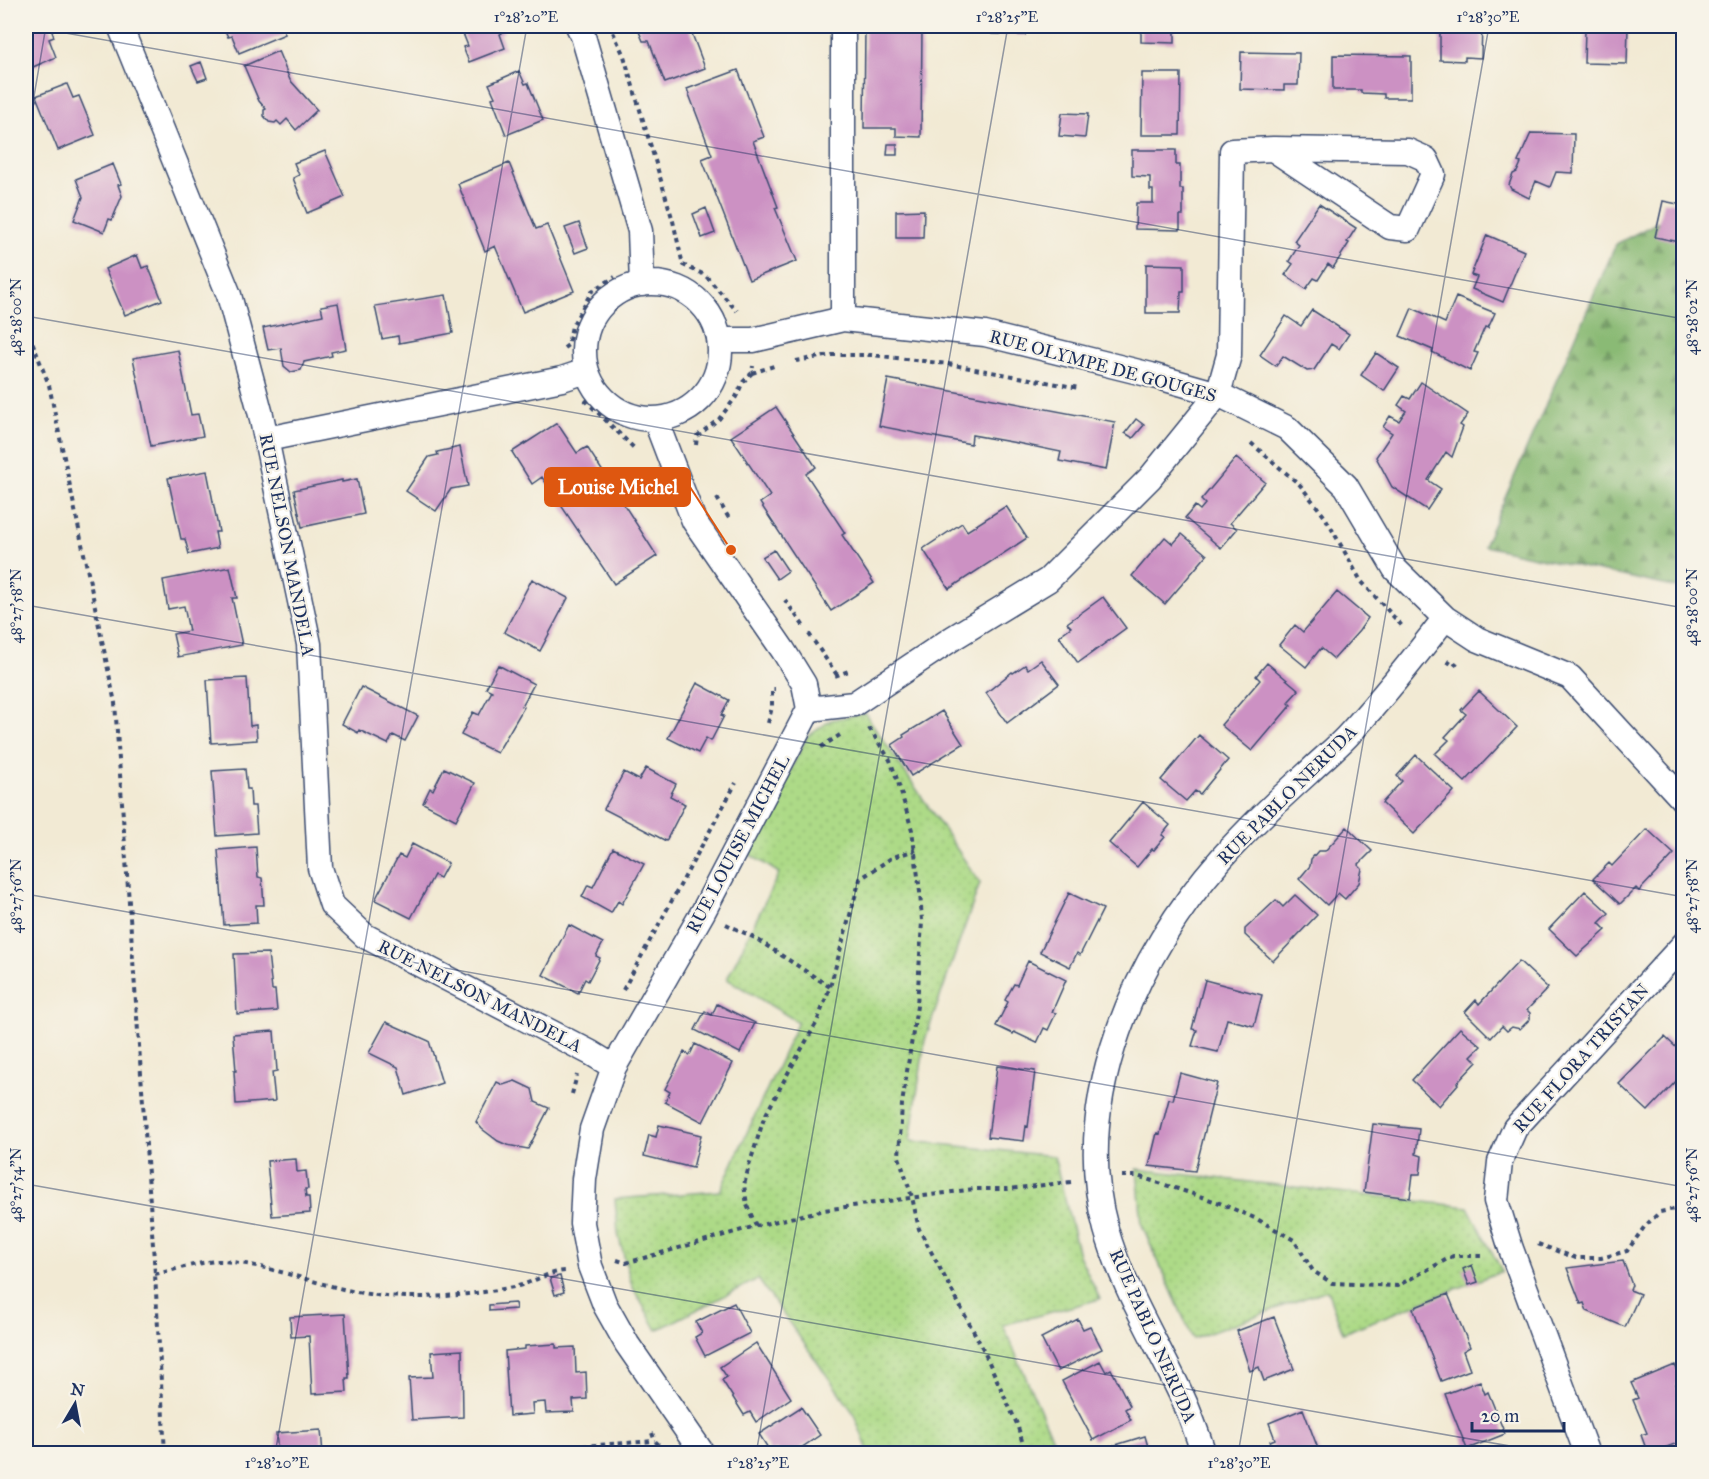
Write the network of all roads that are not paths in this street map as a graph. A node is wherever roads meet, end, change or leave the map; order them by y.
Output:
1 (120, 26) edge
2 (578, 26) edge
3 (843, 26) edge
4 (1273, 149) junction
5 (632, 278) junction
6 (843, 319) junction
7 (719, 340) junction
8 (586, 371) junction
9 (1218, 394) junction
10 (656, 419) junction
11 (267, 439) junction
12 (1445, 618) junction
13 (809, 710) junction
14 (1683, 801) edge
15 (1683, 944) edge
16 (614, 1067) junction
17 (703, 1454) edge
18 (1204, 1454) edge
19 (1587, 1454) edge

1 - 11 street, RUE NELSON MANDELA
2 - 5 street
3 - 6 street
4 - 4 street
4 - 9 street
5 - 7 street
5 - 8 street
6 - 7 street, RUE OLYMPE DE GOUGES
6 - 9 street, RUE OLYMPE DE GOUGES
7 - 10 street
8 - 10 street
8 - 11 street
9 - 12 street, RUE OLYMPE DE GOUGES
9 - 13 street
10 - 13 street
11 - 16 street, RUE NELSON MANDELA
12 - 14 street, RUE OLYMPE DE GOUGES
12 - 18 street, RUE PABLO NERUDA
13 - 16 street, RUE LOUISE MICHEL
15 - 19 street, RUE FLORA TRISTAN
16 - 17 street, RUE LOUISE MICHEL

